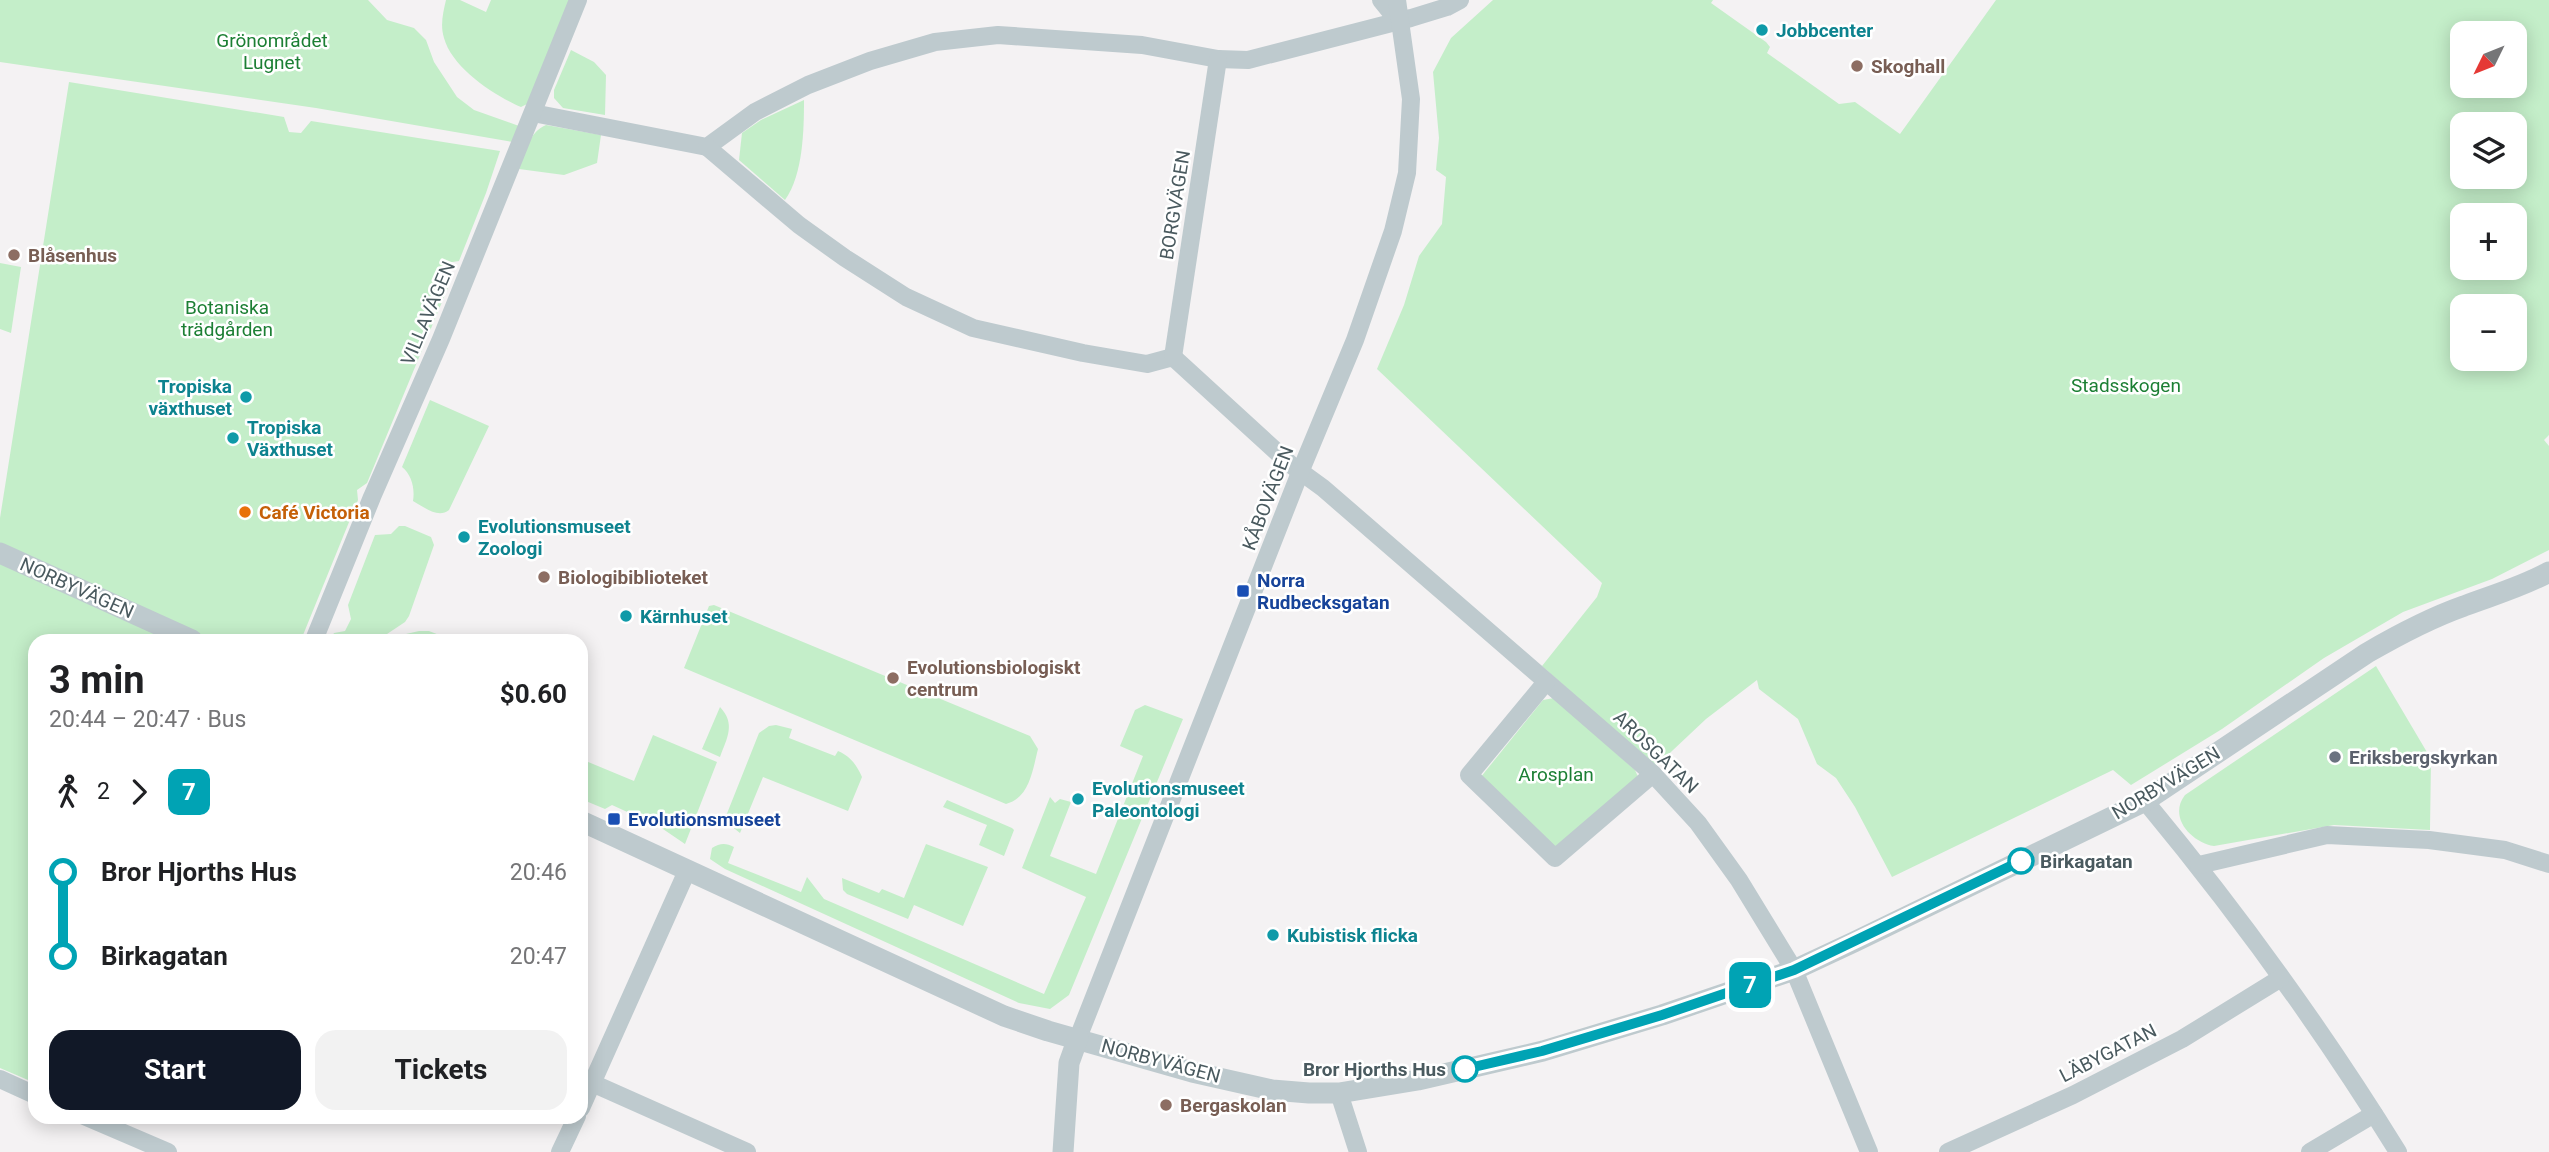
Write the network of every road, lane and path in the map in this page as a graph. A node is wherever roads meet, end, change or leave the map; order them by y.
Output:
1 (578, 0) edge
2 (1381, 0) edge
3 (1397, 0) edge
4 (1460, 0) edge
5 (1398, 21) junction
6 (1219, 59) junction
7 (533, 113) junction
8 (707, 146) junction
9 (1173, 357) junction
10 (1301, 470) junction
11 (0, 552) edge
12 (2549, 572) edge
13 (179, 634) edge
14 (316, 634) edge
15 (1546, 682) junction
16 (1653, 774) junction
17 (2144, 801) junction
18 (588, 824) edge
19 (2549, 864) edge
20 (2199, 865) junction
21 (687, 871) junction
22 (1794, 970) junction
23 (2281, 978) junction
24 (1077, 1038) junction
25 (0, 1079) edge
26 (592, 1083) junction
27 (28, 1092) edge
28 (588, 1092) edge
29 (1339, 1093) junction
30 (2374, 1114) junction
31 (107, 1124) edge
32 (573, 1124) edge
33 (168, 1152) edge
34 (560, 1152) edge
35 (747, 1152) edge
36 (1063, 1152) edge
37 (1358, 1152) edge
38 (1869, 1152) edge
39 (1948, 1152) edge
40 (2310, 1152) edge
41 (2398, 1152) edge

1 - 7 street, VILLAVÄGEN
2 - 5 street
3 - 5 street, KÅBOVÄGEN
4 - 5 street
5 - 6 street
5 - 10 street, KÅBOVÄGEN
6 - 8 street
6 - 9 street, BORGVÄGEN
7 - 8 street
7 - 14 street, VILLAVÄGEN
8 - 9 street
9 - 10 street
10 - 15 street, AROSGATAN
10 - 24 street, KÅBOVÄGEN
11 - 13 street, NORBYVÄGEN
12 - 17 street, NORBYVÄGEN
15 - 16 street, AROSGATAN
15 - 16 street
16 - 22 street, AROSGATAN
17 - 20 street
17 - 22 street, NORBYVÄGEN
18 - 21 street, NORBYVÄGEN
19 - 20 street
20 - 23 street
21 - 24 street, NORBYVÄGEN
21 - 26 street
22 - 29 street, NORBYVÄGEN
22 - 38 street, AROSGATAN
23 - 30 street
23 - 39 street, LÄBYGATAN
24 - 29 street, NORBYVÄGEN
24 - 36 street
25 - 27 street
26 - 28 street
26 - 35 street
29 - 37 street
30 - 40 street
30 - 41 street
31 - 33 street
32 - 34 street

